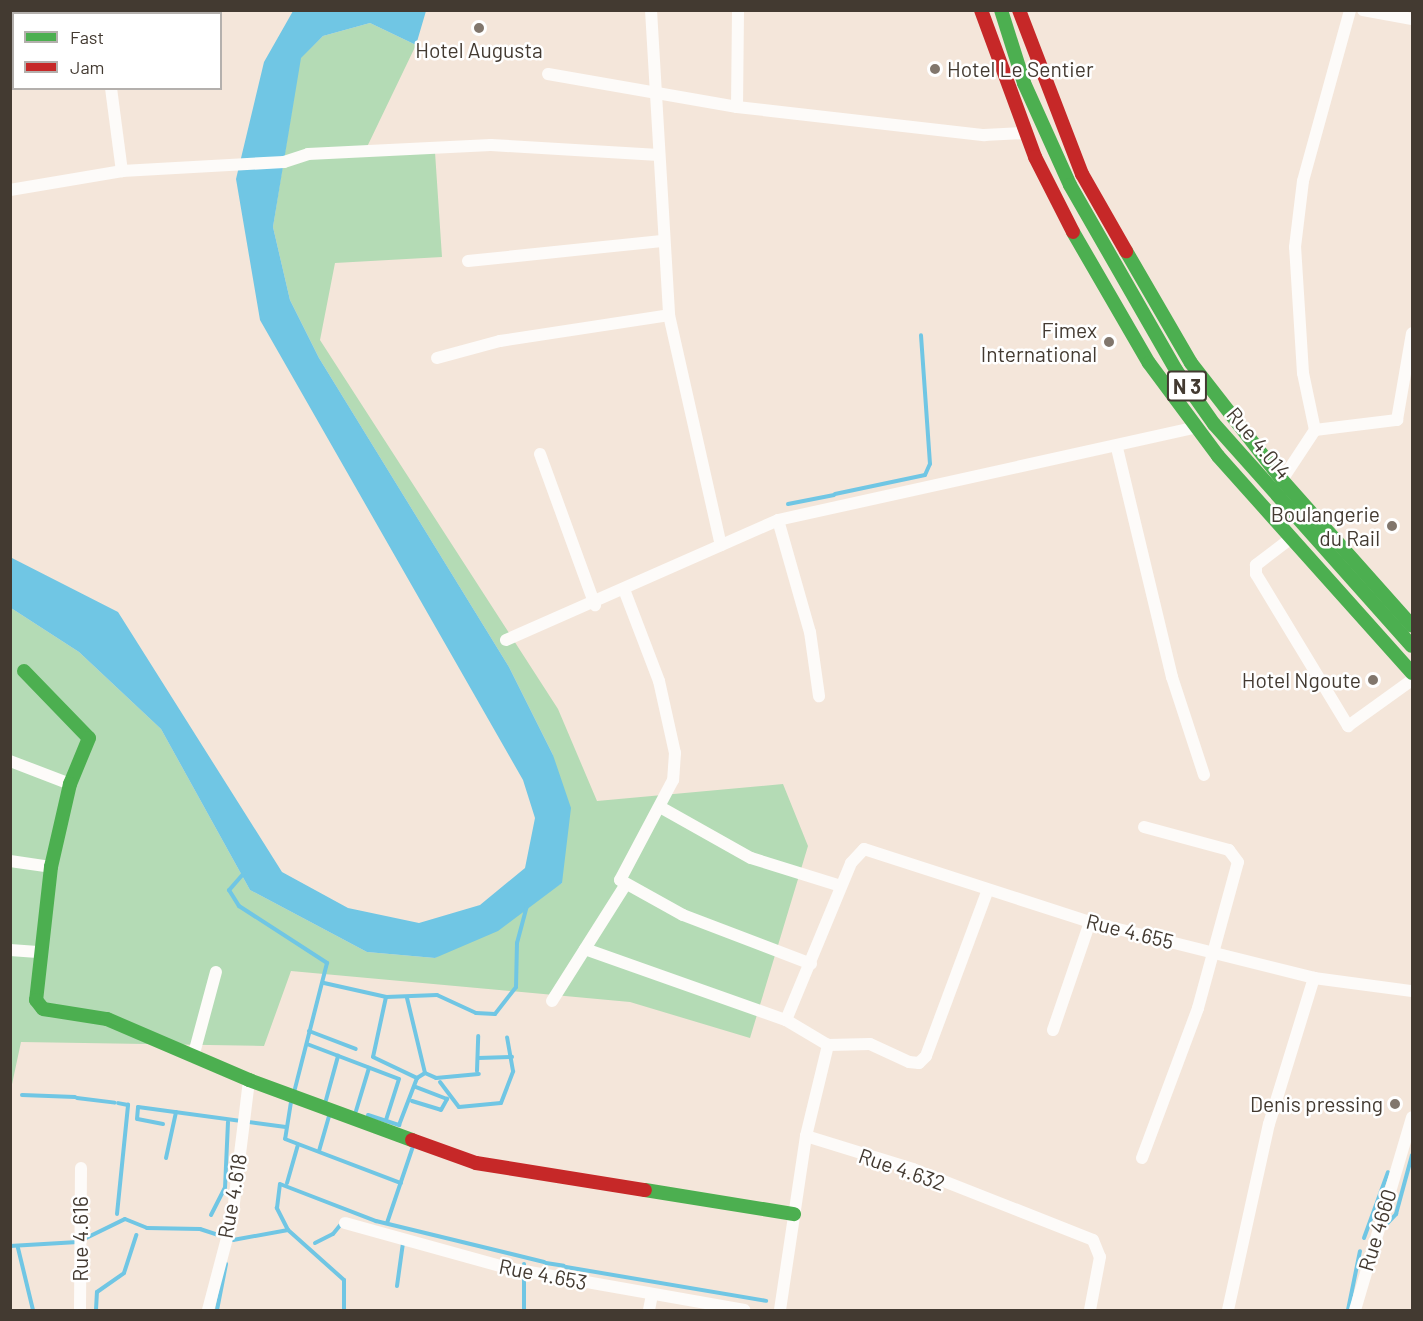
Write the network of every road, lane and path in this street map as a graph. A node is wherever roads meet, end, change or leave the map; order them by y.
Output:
1 (651, 10) edge
2 (738, 10) edge
3 (981, 10) edge
4 (1001, 10) edge
5 (1019, 10) edge
6 (1350, 10) edge
7 (1363, 10) edge
8 (1413, 19) edge
9 (548, 74) dead end
10 (111, 90) edge
11 (656, 92) junction
12 (737, 106) junction
13 (1025, 133) junction
14 (659, 155) junction
15 (122, 171) junction
16 (10, 190) edge
17 (662, 242) junction
18 (468, 261) dead end
19 (669, 315) junction
20 (1413, 333) edge
21 (437, 358) dead end
22 (1196, 427) junction
23 (1315, 430) junction
24 (1117, 448) junction
25 (540, 454) dead end
26 (1282, 480) junction
27 (778, 520) junction
28 (1290, 539) junction
29 (721, 545) junction
30 (625, 591) junction
31 (595, 605) junction
32 (1413, 626) edge
33 (506, 640) dead end
34 (1413, 646) edge
35 (24, 671) dead end
36 (1413, 673) edge
37 (1413, 680) edge
38 (819, 696) dead end
39 (10, 761) edge
40 (1204, 775) dead end
41 (70, 784) junction
42 (660, 807) junction
43 (1144, 827) dead end
44 (10, 861) edge
45 (51, 867) junction
46 (841, 886) junction
47 (624, 887) junction
48 (987, 892) junction
49 (1090, 922) junction
50 (585, 949) junction
51 (10, 950) edge
52 (41, 952) junction
53 (1214, 952) junction
54 (811, 964) junction
55 (216, 972) dead end
56 (1314, 978) junction
57 (1413, 991) edge
58 (552, 1001) dead end
59 (786, 1020) junction
60 (1053, 1030) dead end
61 (828, 1045) junction
62 (194, 1058) junction
63 (249, 1080) junction
64 (1413, 1117) edge
65 (806, 1136) junction
66 (1142, 1158) dead end
67 (81, 1168) dead end
68 (794, 1214) junction
69 (345, 1223) dead end
70 (652, 1295) junction
71 (80, 1311) edge
72 (208, 1311) edge
73 (649, 1311) edge
74 (744, 1311) edge
75 (780, 1311) edge
76 (1090, 1311) edge
77 (1228, 1311) edge
78 (1355, 1311) edge

1 - 11 street
2 - 12 street
3 - 13 main road
4 - 34 main road, Rue 4.014 / N 3
5 - 26 main road
6 - 23 street
7 - 8 street
9 - 11 street
10 - 15 street
11 - 12 street
11 - 14 street
12 - 13 street
13 - 22 main road
14 - 15 street
14 - 17 street
15 - 16 street
17 - 18 street
17 - 19 street
19 - 21 street
19 - 29 street
20 - 23 street
22 - 24 street
22 - 28 main road
23 - 26 street
24 - 27 street
24 - 40 street
25 - 31 street
26 - 32 main road
27 - 29 street
27 - 38 street
28 - 36 main road
28 - 37 street
29 - 30 street
30 - 31 street
30 - 42 street
31 - 33 street
35 - 41 main road
39 - 41 street
41 - 45 main road
42 - 46 street
42 - 47 street
43 - 53 street
44 - 45 street
45 - 52 main road
46 - 48 street, Rue 4.655
46 - 54 street
47 - 50 street
47 - 54 street
48 - 49 street, Rue 4.655
48 - 61 street
49 - 53 street, Rue 4.655
49 - 60 street
50 - 58 street
50 - 59 street
51 - 52 street
52 - 62 main road
53 - 56 street, Rue 4.655
53 - 66 street
54 - 59 street
55 - 62 street
56 - 57 street, Rue 4.655
56 - 77 street
59 - 61 street
61 - 65 street
62 - 63 main road
63 - 68 main road
63 - 72 street, Rue 4.618
64 - 78 street, Rue 4660
65 - 68 street
65 - 76 street, Rue 4.632
67 - 71 street, Rue 4.616
68 - 75 street
69 - 70 street, Rue 4.653
70 - 73 street
70 - 74 street, Rue 4.653

